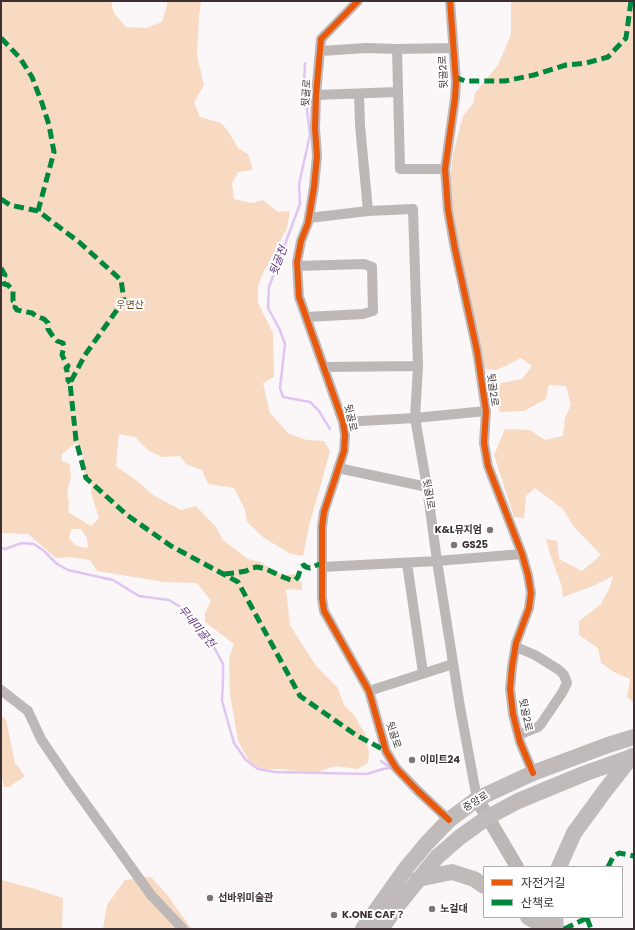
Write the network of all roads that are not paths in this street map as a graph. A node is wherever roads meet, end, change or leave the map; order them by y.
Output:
1 (358, 1) edge
2 (450, 1) edge
3 (453, 48) junction
4 (397, 49) junction
5 (321, 51) junction
6 (398, 92) junction
7 (359, 94) junction
8 (316, 95) junction
9 (445, 169) junction
10 (368, 211) junction
11 (309, 218) junction
12 (297, 266) junction
13 (306, 317) junction
14 (418, 366) junction
15 (324, 367) junction
16 (486, 411) junction
17 (415, 418) junction
18 (343, 422) junction
19 (338, 468) junction
20 (427, 487) junction
21 (522, 554) junction
22 (438, 561) junction
23 (407, 563) junction
24 (322, 567) junction
25 (516, 647) junction
26 (454, 664) junction
27 (423, 673) junction
28 (1, 690) edge
29 (369, 691) junction
30 (518, 735) junction
31 (634, 737) edge
32 (633, 756) edge
33 (533, 772) junction
34 (477, 799) junction
35 (488, 817) junction
36 (449, 820) junction
37 (516, 866) edge
38 (559, 866) edge
39 (418, 880) junction
40 (483, 885) edge
41 (530, 918) edge
42 (548, 918) edge
43 (555, 918) edge
44 (183, 929) edge
45 (362, 929) edge
46 (381, 929) edge
47 (549, 929) edge
48 (555, 929) edge

1 - 5 street, 뒷골로
2 - 3 street, 뒷골2로
3 - 4 street
3 - 9 street, 뒷골2로
4 - 5 street
4 - 6 street
5 - 8 street, 뒷골로
6 - 7 street, 뒷골로
6 - 9 street
7 - 8 street, 뒷골로
7 - 10 street
8 - 11 street, 뒷골로
9 - 16 street, 뒷골2로
10 - 11 street
10 - 14 street, 뒷골1로
11 - 12 street, 뒷골로
12 - 13 street, 뒷골로
12 - 13 street
13 - 15 street, 뒷골로
14 - 15 street
14 - 17 street, 뒷골1로
15 - 18 street, 뒷골로
16 - 17 street, 뒷골로
16 - 21 street, 뒷골2로
17 - 18 street, 뒷골로
17 - 20 street, 뒷골1로
18 - 19 street, 뒷골로
19 - 20 street
19 - 24 street, 뒷골로
20 - 22 street, 뒷골1로
21 - 22 street
21 - 25 street, 뒷골2로
22 - 23 street
22 - 26 street, 뒷골1로
23 - 24 street
23 - 27 street
24 - 29 street, 뒷골로
25 - 30 street, 뒷골2로
25 - 30 street, 뒷골2로
26 - 27 street
26 - 34 street, 뒷골1로
27 - 29 street
28 - 44 street
29 - 36 street, 뒷골로
30 - 33 street, 뒷골2로
31 - 33 main road, 중앙로
32 - 35 main road, 중앙로
32 - 38 main road
33 - 34 main road, 중앙로
34 - 35 street
34 - 36 main road, 중앙로
35 - 37 street
35 - 39 main road, 중앙로
36 - 45 main road, 중앙로
39 - 40 main road
39 - 46 main road, 중앙로
41 - 47 main road
42 - 48 street
43 - 48 main road

